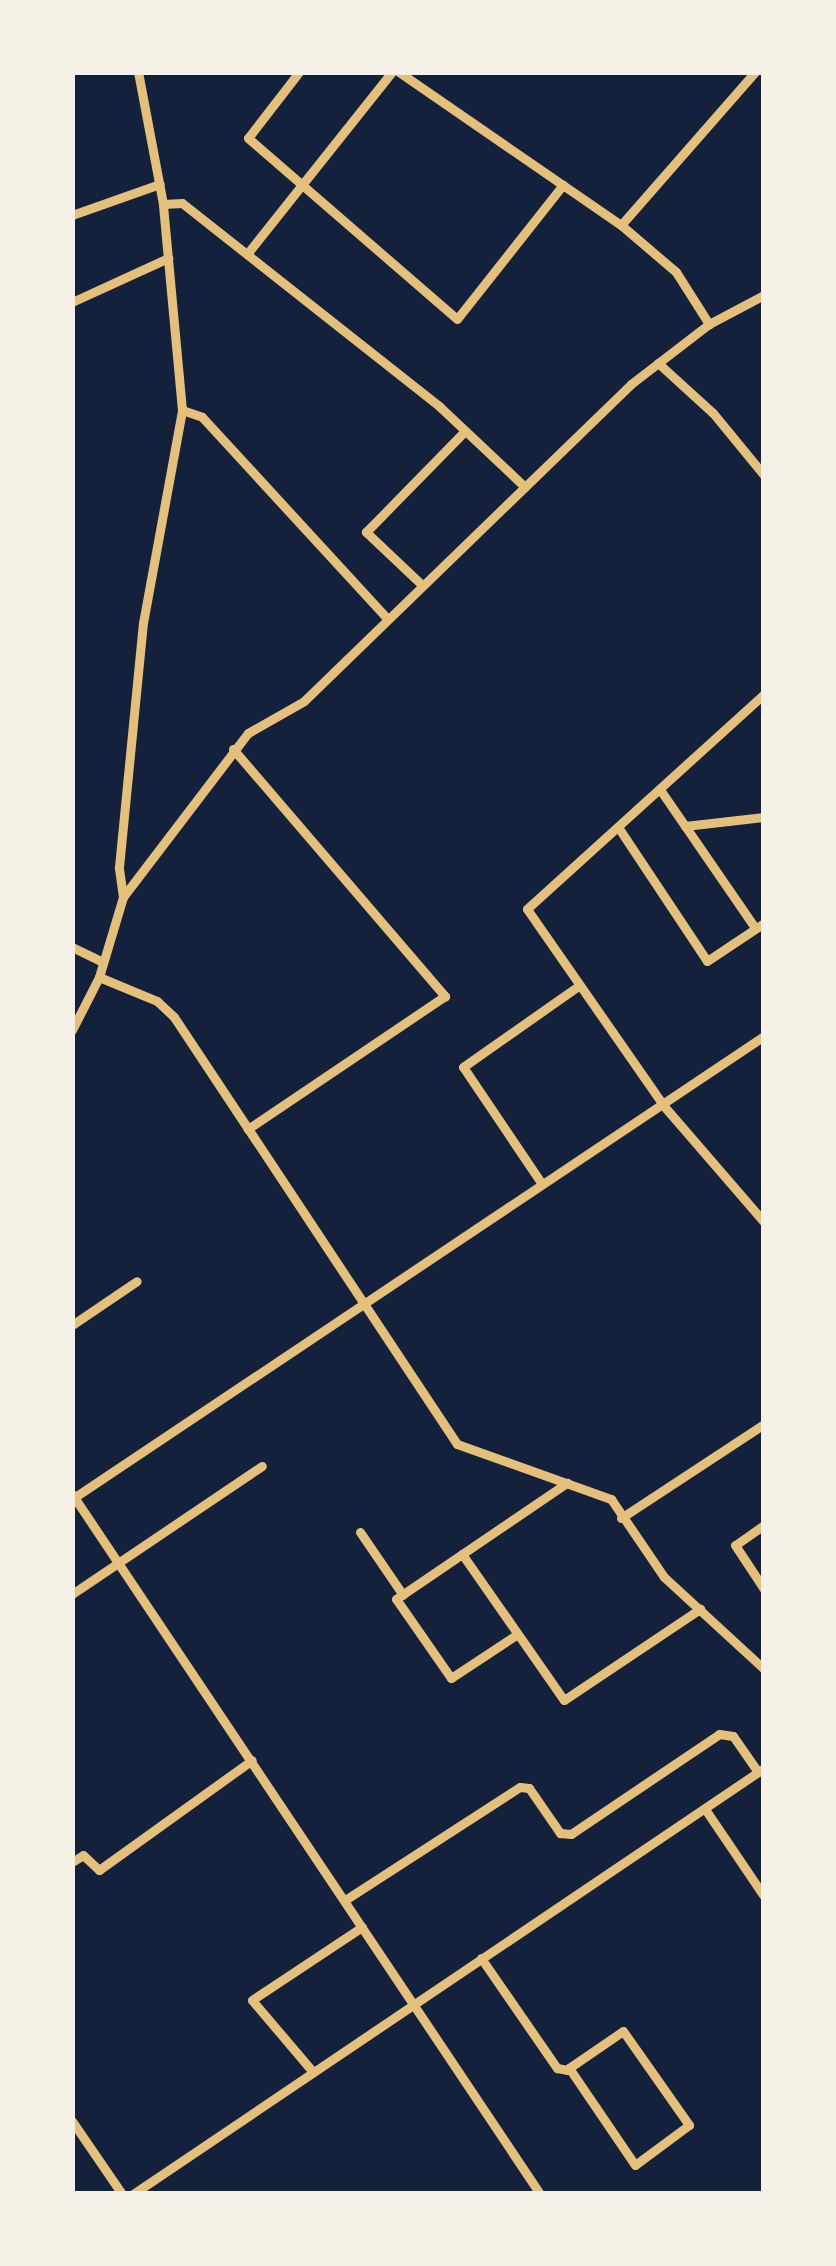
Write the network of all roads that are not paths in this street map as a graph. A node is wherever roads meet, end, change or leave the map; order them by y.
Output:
1 (138, 72) edge
2 (299, 72) edge
3 (395, 72) edge
4 (755, 72) edge
5 (304, 183) junction
6 (160, 184) junction
7 (563, 185) junction
8 (163, 204) junction
9 (72, 215) edge
10 (621, 225) junction
11 (247, 254) junction
12 (168, 258) junction
13 (763, 295) edge
14 (72, 302) edge
15 (708, 324) junction
16 (658, 363) junction
17 (182, 410) junction
18 (465, 431) junction
19 (764, 475) edge
20 (525, 487) junction
21 (421, 584) junction
22 (387, 618) junction
23 (764, 694) edge
24 (232, 749) junction
25 (661, 791) junction
26 (764, 817) edge
27 (685, 826) junction
28 (620, 830) junction
29 (123, 897) junction
30 (759, 926) edge
31 (72, 948) edge
32 (103, 962) junction
33 (100, 977) junction
34 (577, 987) junction
35 (72, 1030) edge
36 (764, 1036) edge
37 (663, 1105) junction
38 (248, 1129) junction
39 (542, 1184) junction
40 (764, 1222) edge
41 (136, 1281) dead end
42 (364, 1301) junction
43 (72, 1325) edge
44 (764, 1424) edge
45 (262, 1466) dead end
46 (567, 1483) junction
47 (73, 1496) edge
48 (621, 1518) junction
49 (764, 1525) edge
50 (360, 1532) dead end
51 (462, 1554) junction
52 (117, 1563) junction
53 (762, 1583) edge
54 (72, 1594) edge
55 (403, 1595) junction
56 (700, 1609) junction
57 (516, 1634) junction
58 (764, 1652) edge
59 (754, 1660) junction
60 (764, 1669) edge
61 (252, 1760) junction
62 (761, 1770) edge
63 (704, 1809) junction
64 (72, 1862) edge
65 (764, 1896) edge
66 (345, 1900) junction
67 (362, 1926) junction
68 (481, 1958) junction
69 (414, 2005) junction
70 (570, 2068) junction
71 (312, 2072) junction
72 (72, 2121) edge
73 (122, 2194) edge
74 (133, 2194) edge
75 (540, 2194) edge

1 - 6 street
2 - 5 street
3 - 5 street
3 - 7 street
4 - 10 street
5 - 7 street
5 - 11 street
6 - 8 street
6 - 9 street
7 - 10 street
8 - 11 street
8 - 12 street
10 - 15 street
11 - 18 street
12 - 14 street
12 - 17 street
13 - 15 street
15 - 16 street
16 - 19 street
16 - 20 street
17 - 22 street
17 - 29 street
18 - 20 street
18 - 21 street
20 - 21 street
21 - 22 street
22 - 24 street
23 - 25 street
24 - 29 street
24 - 38 street
25 - 27 street
25 - 28 street
26 - 27 street
27 - 30 street
28 - 30 street
28 - 34 street
29 - 32 street
31 - 32 street
32 - 33 street
33 - 35 street
33 - 38 street
34 - 37 street
34 - 39 street
36 - 37 street
37 - 39 street
37 - 40 street
38 - 42 street
39 - 42 street
41 - 43 street
42 - 46 street
42 - 47 street
44 - 48 street
45 - 52 street
46 - 48 street
46 - 51 street
47 - 52 street
48 - 56 street
49 - 53 street
50 - 55 street
51 - 55 street
51 - 57 street
52 - 54 street
52 - 61 street
55 - 57 street
56 - 57 street
56 - 59 street
58 - 59 street
59 - 60 street
61 - 64 street
61 - 66 street
62 - 63 street
62 - 66 street
63 - 65 street
63 - 68 street
66 - 67 street
67 - 69 street
67 - 71 street
68 - 69 street
68 - 70 street
69 - 71 street
69 - 75 street
70 - 70 street
71 - 74 street
72 - 73 street

